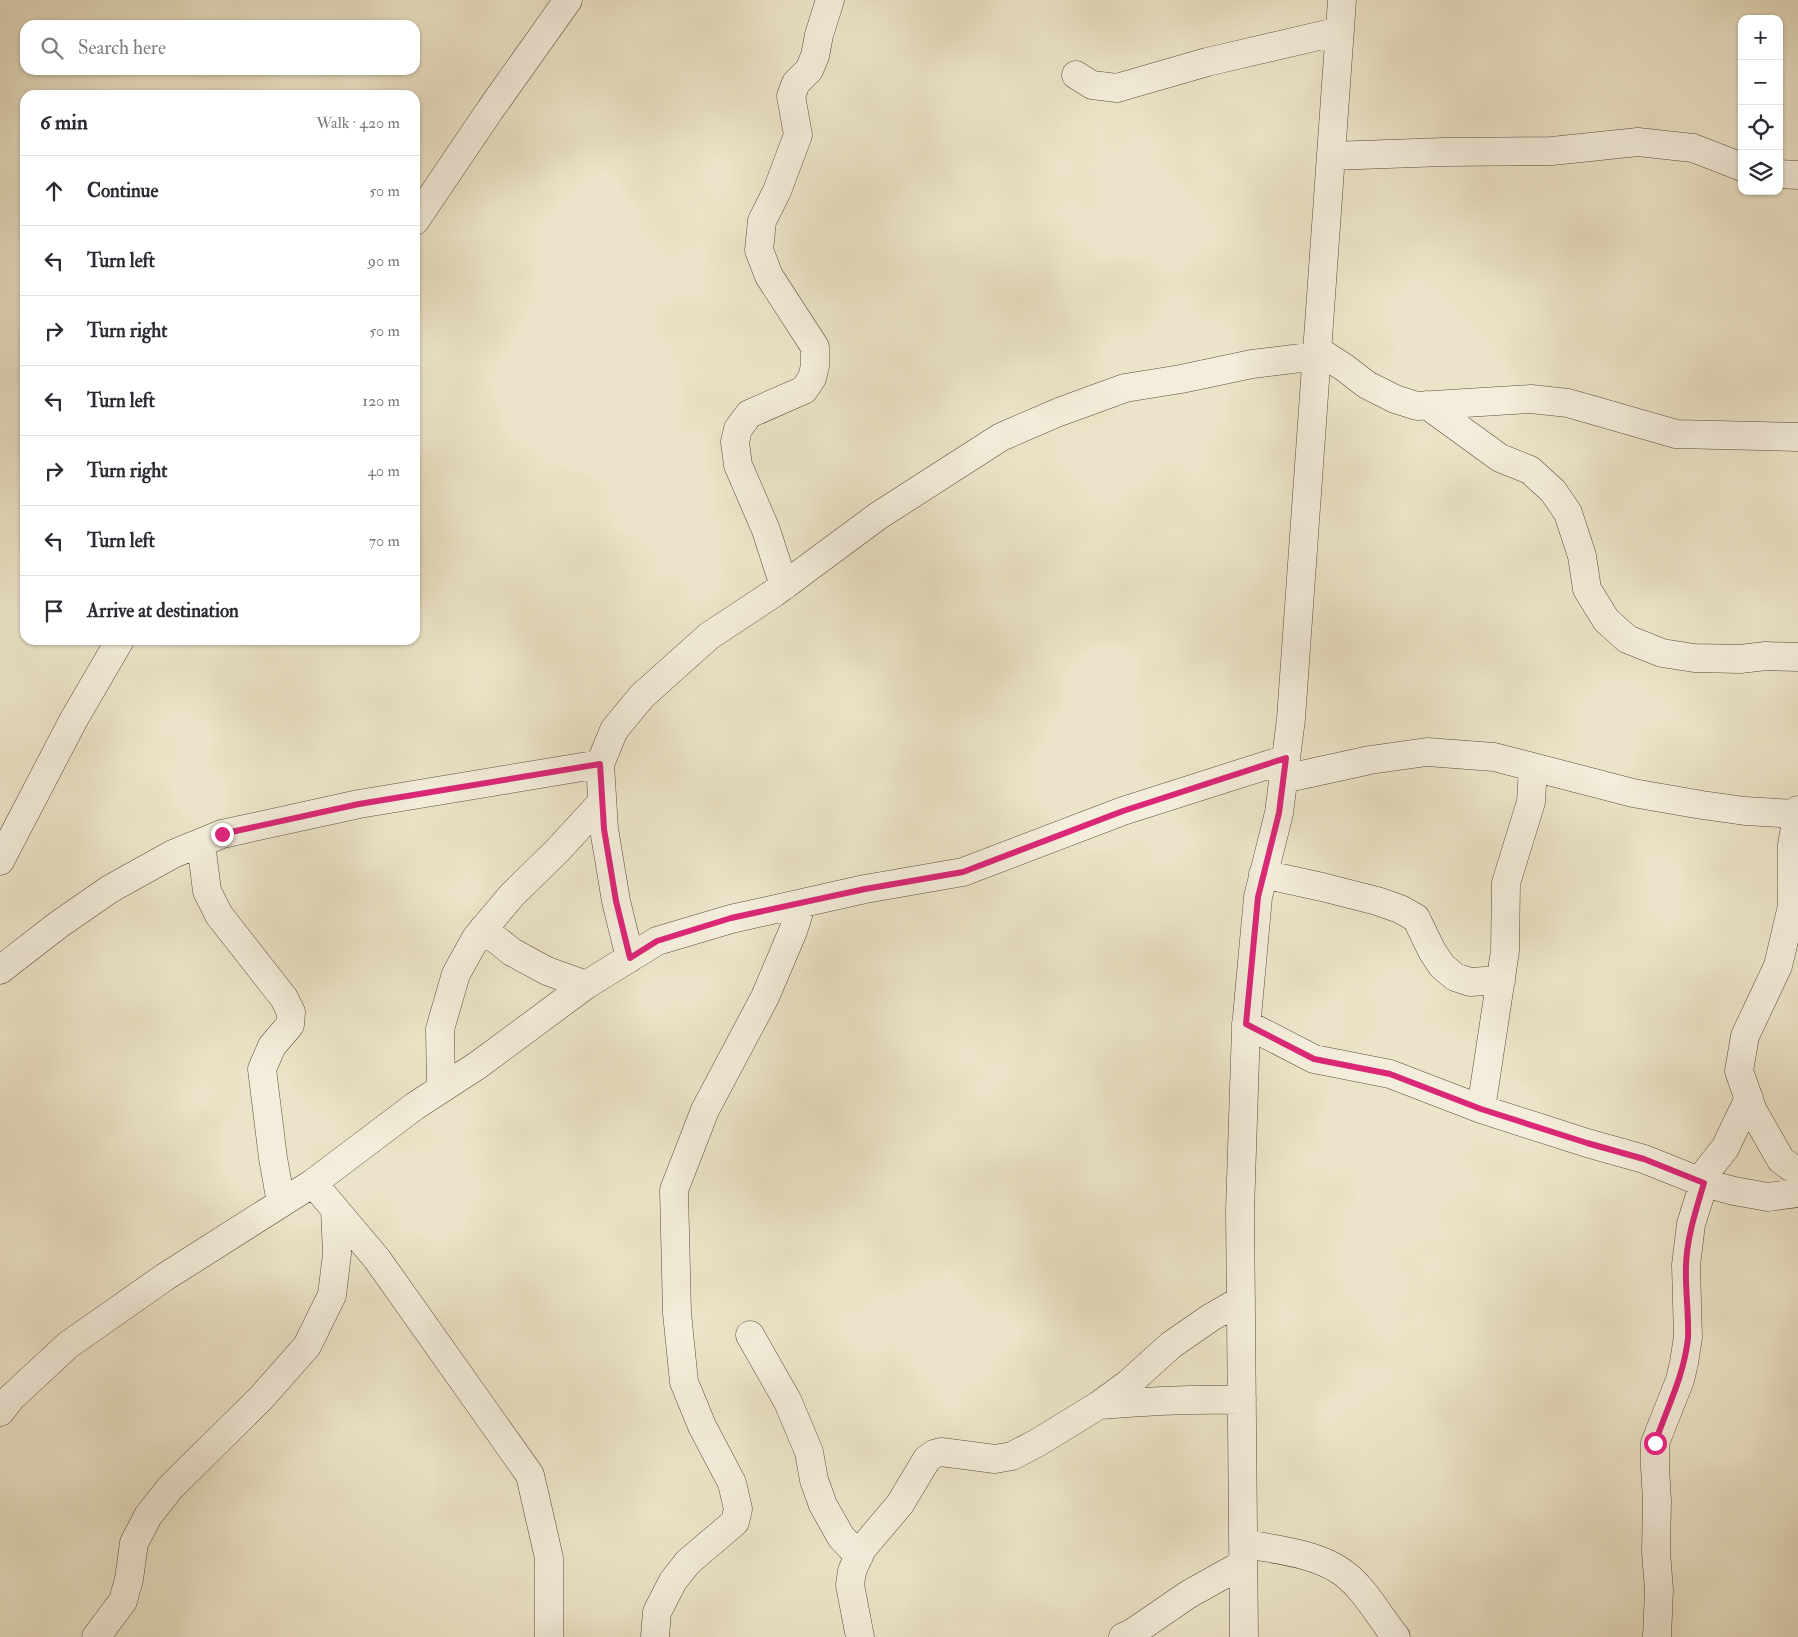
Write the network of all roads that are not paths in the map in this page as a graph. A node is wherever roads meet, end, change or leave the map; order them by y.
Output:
1 (568, 0) edge
2 (830, 0) edge
3 (1342, 0) edge
4 (1340, 31) junction
5 (1076, 75) dead end
6 (1331, 156) junction
7 (1738, 165) edge
8 (1783, 174) edge
9 (1798, 174) edge
10 (420, 214) edge
11 (1317, 353) junction
12 (1427, 405) junction
13 (1798, 437) edge
14 (784, 586) junction
15 (117, 645) edge
16 (1798, 657) edge
17 (600, 764) junction
18 (1533, 768) junction
19 (1285, 769) junction
20 (602, 802) junction
21 (1798, 812) edge
22 (201, 843) junction
23 (0, 861) edge
24 (1263, 874) junction
25 (802, 903) junction
26 (483, 929) junction
27 (630, 958) junction
28 (0, 970) edge
29 (1501, 980) junction
30 (586, 985) junction
31 (1246, 1024) junction
32 (441, 1089) junction
33 (1749, 1098) junction
34 (1481, 1109) junction
35 (1798, 1172) edge
36 (1702, 1182) junction
37 (313, 1183) junction
38 (1798, 1194) edge
39 (281, 1203) junction
40 (334, 1208) junction
41 (1241, 1300) junction
42 (750, 1335) dead end
43 (1242, 1400) junction
44 (1099, 1405) junction
45 (0, 1412) edge
46 (1243, 1554) junction
47 (859, 1556) junction
48 (96, 1637) edge
49 (549, 1637) edge
50 (655, 1637) edge
51 (860, 1637) edge
52 (1123, 1637) edge
53 (1244, 1637) edge
54 (1396, 1637) edge
55 (1657, 1637) edge

1 - 10 street
2 - 14 street
3 - 4 street
4 - 5 street
4 - 6 street
6 - 7 street
6 - 11 street
8 - 9 street
11 - 12 street
11 - 14 street
11 - 19 street
12 - 13 street
12 - 16 street
14 - 17 street
15 - 23 street
17 - 20 street
17 - 22 street
18 - 19 street
18 - 21 street
18 - 29 street
19 - 24 street
19 - 25 street
20 - 26 street
20 - 27 street
21 - 33 street
22 - 28 street
22 - 39 street
24 - 29 street
24 - 31 street
25 - 27 street
25 - 50 street
26 - 30 street
26 - 32 street
27 - 30 street
29 - 34 street
30 - 32 street
31 - 34 street
31 - 41 street
32 - 37 street
33 - 35 street
33 - 36 street
34 - 36 street
36 - 38 street
36 - 55 street
37 - 39 street
37 - 40 street
39 - 45 street
40 - 48 street
40 - 49 street
41 - 43 street
41 - 44 street
42 - 47 street
43 - 44 street
43 - 46 street
44 - 47 street
46 - 52 street
46 - 53 street
46 - 54 street
47 - 51 street

